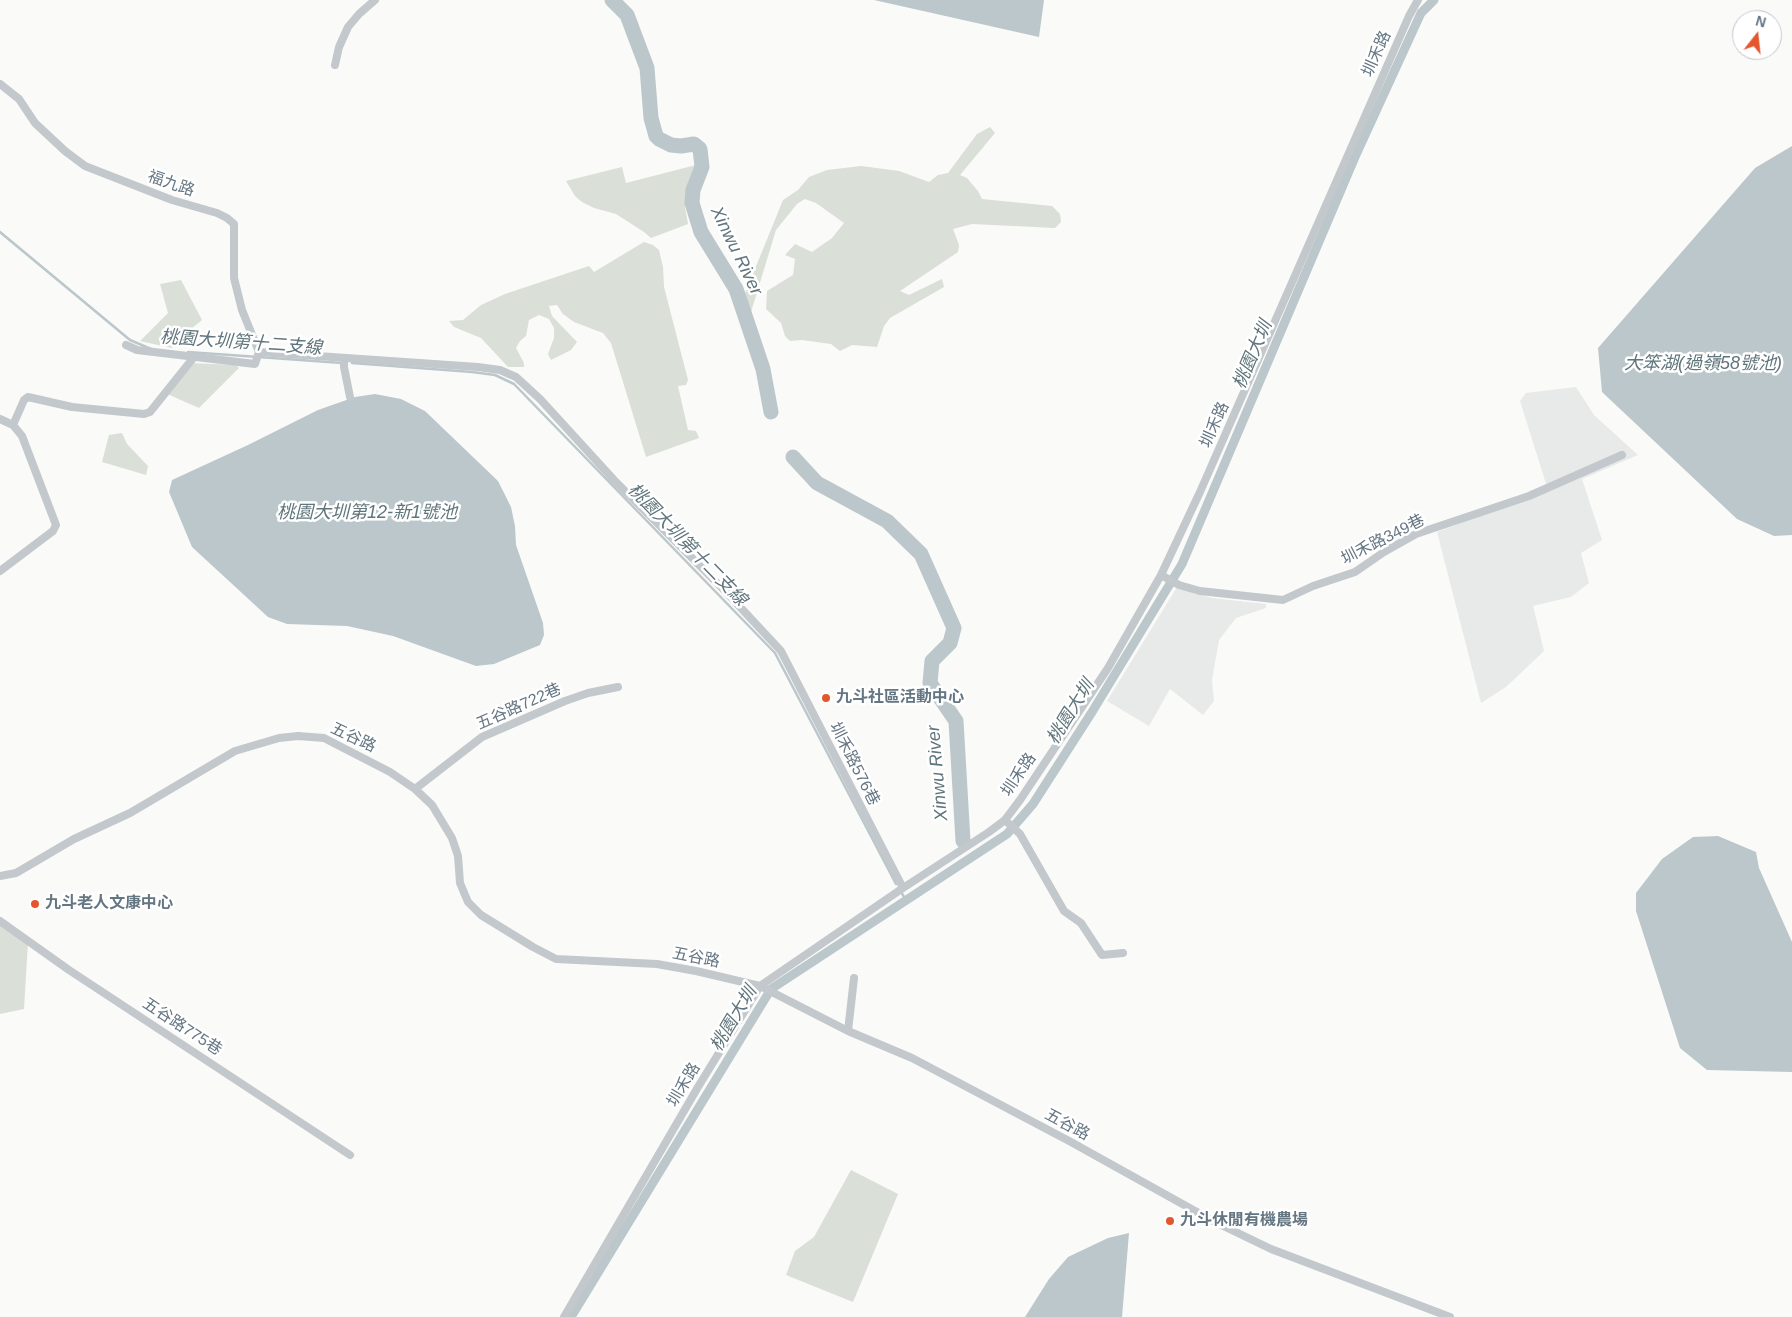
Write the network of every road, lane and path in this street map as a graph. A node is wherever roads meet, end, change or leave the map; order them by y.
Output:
1 (375, 0) edge
2 (1418, 0) edge
3 (335, 65) dead end
4 (0, 84) edge
5 (126, 345) dead end
6 (259, 352) junction
7 (194, 357) junction
8 (344, 358) junction
9 (350, 397) dead end
10 (0, 419) edge
11 (13, 425) junction
12 (1622, 455) dead end
13 (0, 572) edge
14 (1163, 576) junction
15 (618, 687) dead end
16 (415, 789) junction
17 (1007, 821) junction
18 (0, 876) edge
19 (903, 888) junction
20 (0, 921) edge
21 (1123, 953) dead end
22 (854, 978) dead end
23 (760, 986) junction
24 (848, 1031) junction
25 (350, 1156) dead end
26 (564, 1317) edge
27 (1450, 1317) edge

1 - 3 street
2 - 14 street, 圳禾路
4 - 6 street, 福九路
5 - 7 street
6 - 7 street
6 - 8 street, 圳禾路576巷
7 - 11 street
8 - 9 street
8 - 19 street, 圳禾路576巷
10 - 11 street
11 - 13 street
12 - 14 street, 圳禾路349巷
14 - 17 street, 圳禾路
15 - 16 street, 五谷路722巷
16 - 18 street, 五谷路
16 - 23 street, 五谷路
17 - 19 street, 圳禾路
17 - 21 street
19 - 23 street, 圳禾路
20 - 25 street, 五谷路775巷
22 - 24 street
23 - 24 street, 五谷路
23 - 26 street, 圳禾路
24 - 27 street, 五谷路

